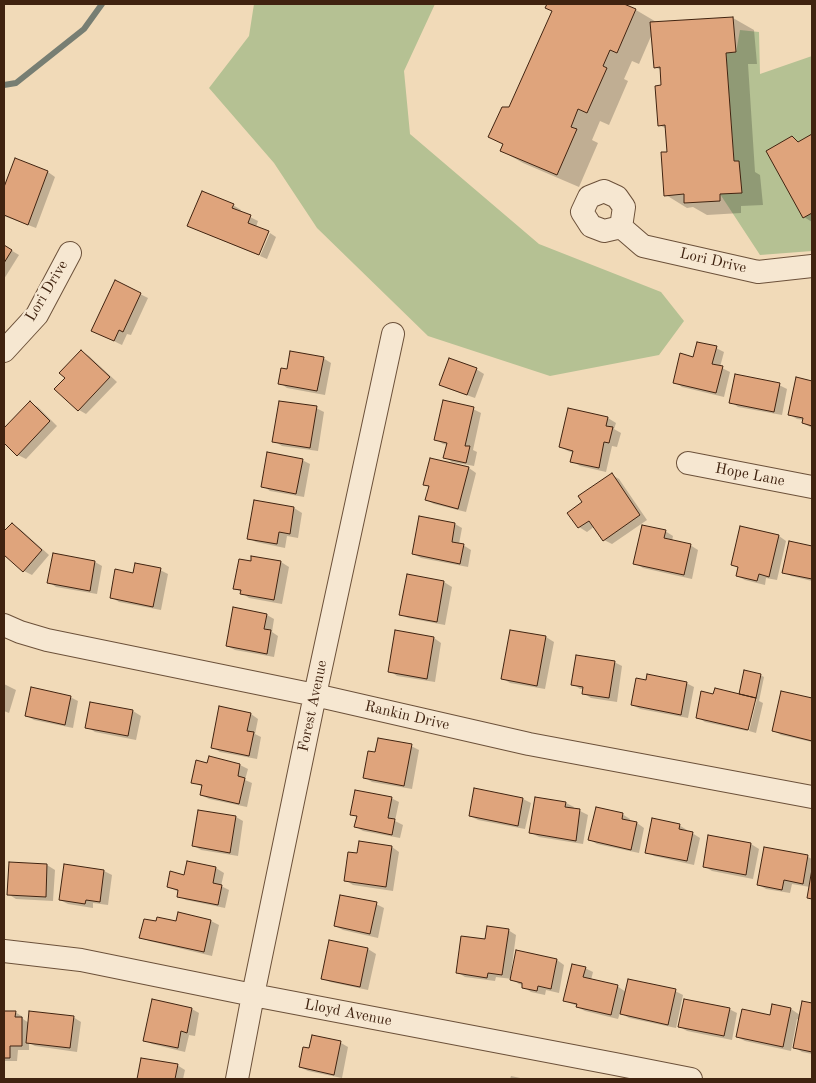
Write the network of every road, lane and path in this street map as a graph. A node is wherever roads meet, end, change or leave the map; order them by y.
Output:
1 (621, 227) dead end
2 (70, 253) dead end
3 (812, 266) edge
4 (393, 334) dead end
5 (4, 351) edge
6 (688, 463) dead end
7 (812, 487) edge
8 (4, 625) edge
9 (315, 695) junction
10 (812, 797) edge
11 (4, 951) edge
12 (253, 995) junction
13 (614, 1071) edge
14 (237, 1079) edge
15 (692, 1079) edge

1 - 3 street, Lori Drive
2 - 5 street, Lori Drive
4 - 9 street, Forest Avenue
6 - 7 street, Hope Lane
8 - 9 street, Rankin Drive
9 - 10 street, Rankin Drive
9 - 12 street, Forest Avenue
11 - 12 street, Lloyd Avenue
12 - 13 street, Lloyd Avenue
12 - 14 street, Forest Avenue
13 - 15 street, Lloyd Avenue

